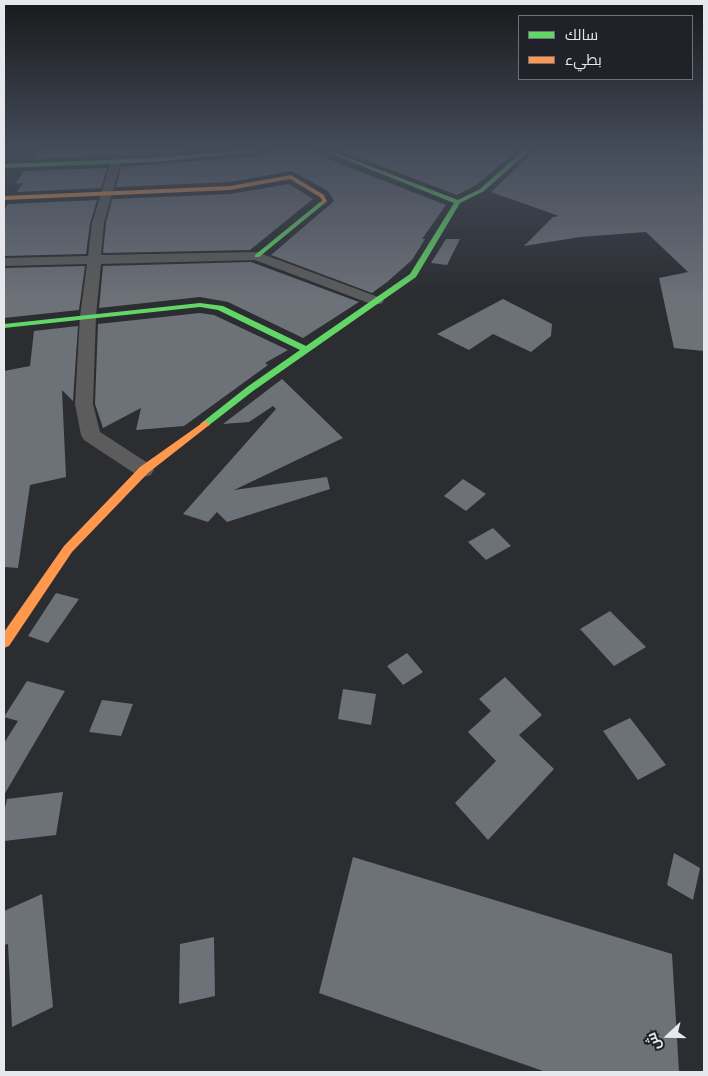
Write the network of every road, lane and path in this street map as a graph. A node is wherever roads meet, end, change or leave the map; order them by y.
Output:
1 (103, 200) edge
2 (325, 200) edge
3 (453, 200) edge
4 (462, 200) edge
5 (458, 202) junction
6 (257, 256) junction
7 (95, 260) junction
8 (4, 262) edge
9 (376, 301) junction
10 (88, 316) junction
11 (4, 326) edge
12 (307, 350) junction
13 (144, 470) junction
14 (4, 642) edge

1 - 7 street
2 - 6 street
3 - 5 street
4 - 5 street
5 - 9 street
6 - 7 street
6 - 9 street
7 - 8 street
7 - 10 street
9 - 12 street
10 - 11 street
10 - 12 street
10 - 13 street
12 - 13 street
13 - 14 street

